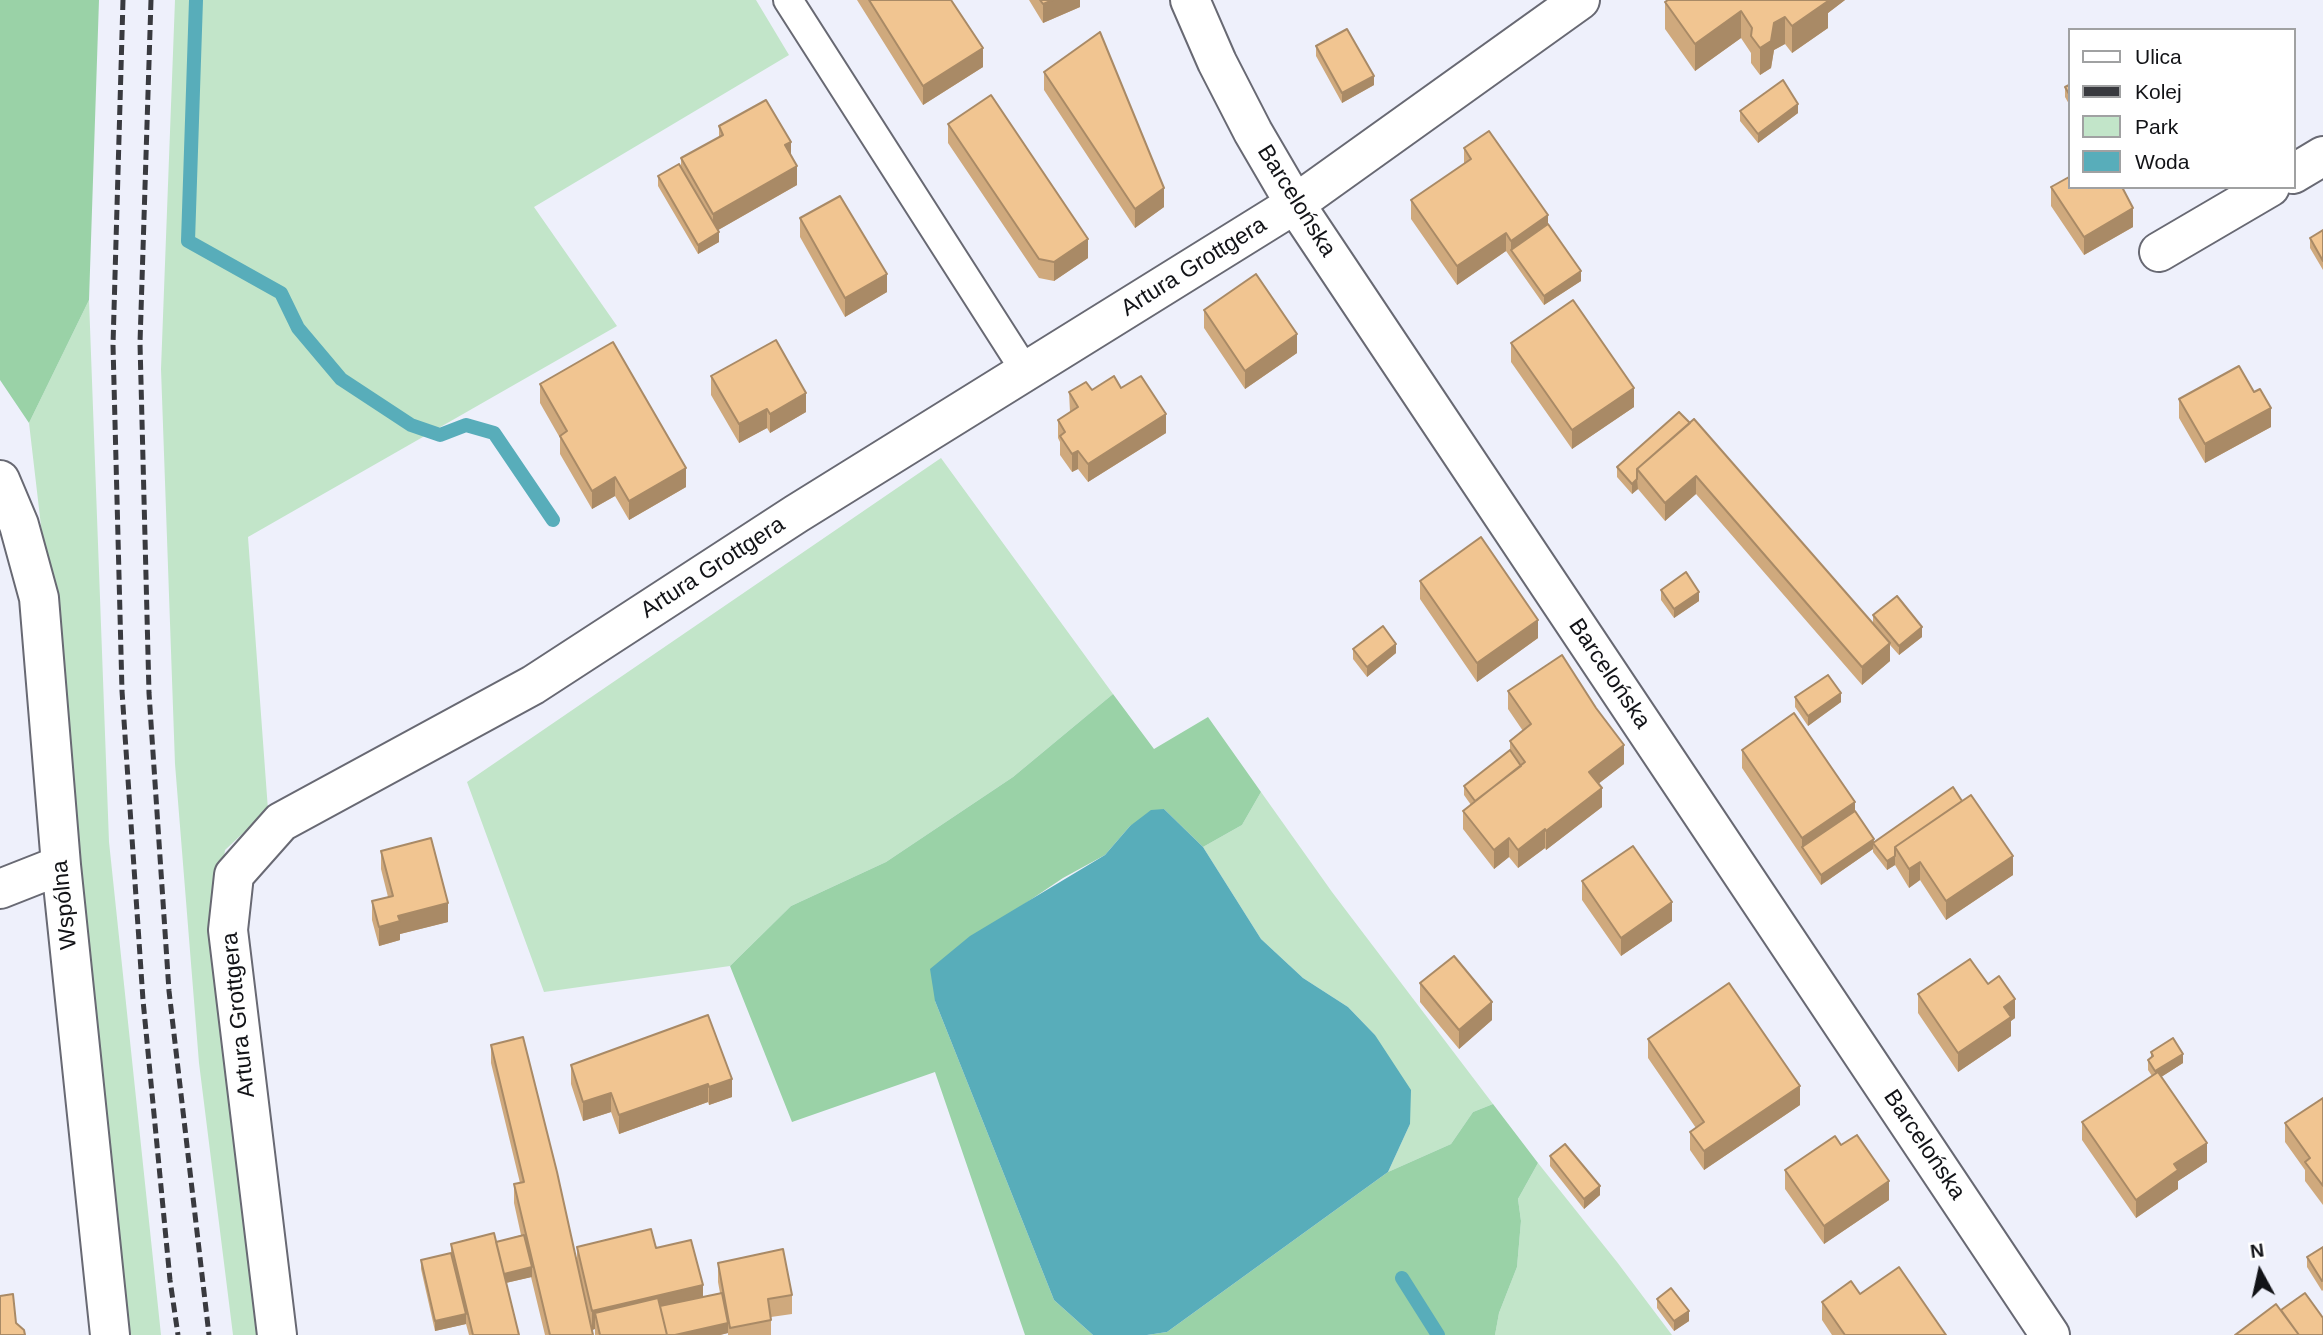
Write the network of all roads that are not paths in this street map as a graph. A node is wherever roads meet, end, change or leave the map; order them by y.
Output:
1 (788, 0) edge
2 (1190, 0) edge
3 (1580, 0) edge
4 (2323, 156) edge
5 (2295, 173) edge
6 (2267, 189) edge
7 (1295, 204) junction
8 (2159, 252) dead end
9 (1026, 372) junction
10 (0, 480) edge
11 (61, 865) junction
12 (0, 889) edge
13 (110, 1335) edge
14 (277, 1335) edge
15 (2049, 1335) edge

1 - 9 lane
2 - 7 street, Barcelońska
3 - 7 street, Artura Grottgera
4 - 5 street
6 - 8 street
7 - 9 street, Artura Grottgera
7 - 15 street, Barcelońska
9 - 14 street, Artura Grottgera
10 - 11 street, Wspólna
11 - 12 street
11 - 13 street, Wspólna

